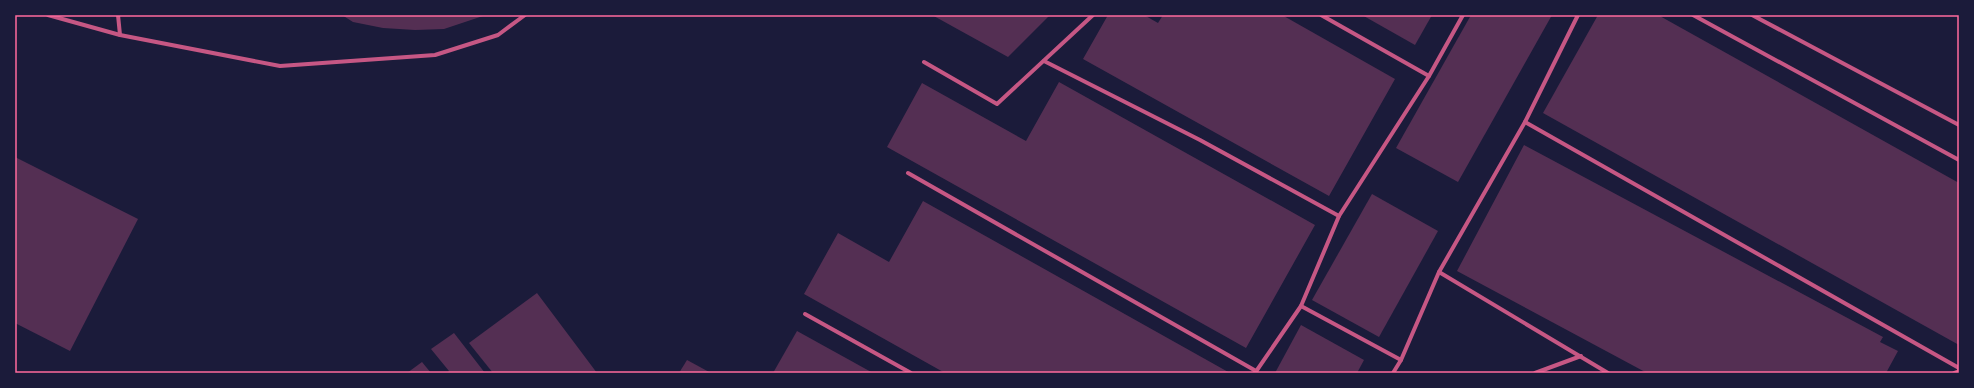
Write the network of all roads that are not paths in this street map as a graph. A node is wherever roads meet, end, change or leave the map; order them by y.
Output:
1 (48, 15) edge
2 (118, 15) edge
3 (525, 15) edge
4 (1092, 15) edge
5 (1321, 15) edge
6 (1462, 15) edge
7 (1578, 15) edge
8 (1693, 15) edge
9 (1752, 15) edge
10 (120, 35) junction
11 (1044, 61) junction
12 (924, 62) dead end
13 (1429, 76) junction
14 (1525, 122) junction
15 (1959, 126) edge
16 (1959, 160) edge
17 (908, 173) dead end
18 (1339, 216) junction
19 (1439, 272) junction
20 (1301, 306) junction
21 (805, 314) dead end
22 (1581, 356) junction
23 (1401, 360) junction
24 (1959, 369) edge
25 (1256, 372) edge
26 (911, 373) edge
27 (1393, 373) edge
28 (1535, 373) edge
29 (1608, 373) edge
30 (1954, 373) edge

1 - 10 street
2 - 10 street
3 - 10 street
4 - 11 street
5 - 13 street
6 - 13 street
7 - 14 street
8 - 16 street
9 - 15 street
11 - 12 street
11 - 18 street
13 - 18 street
14 - 19 street
14 - 24 street
17 - 25 street
18 - 20 street
19 - 22 street
19 - 23 street
20 - 23 street
20 - 25 street
21 - 26 street
22 - 28 street
22 - 29 street
23 - 27 street
24 - 30 street

